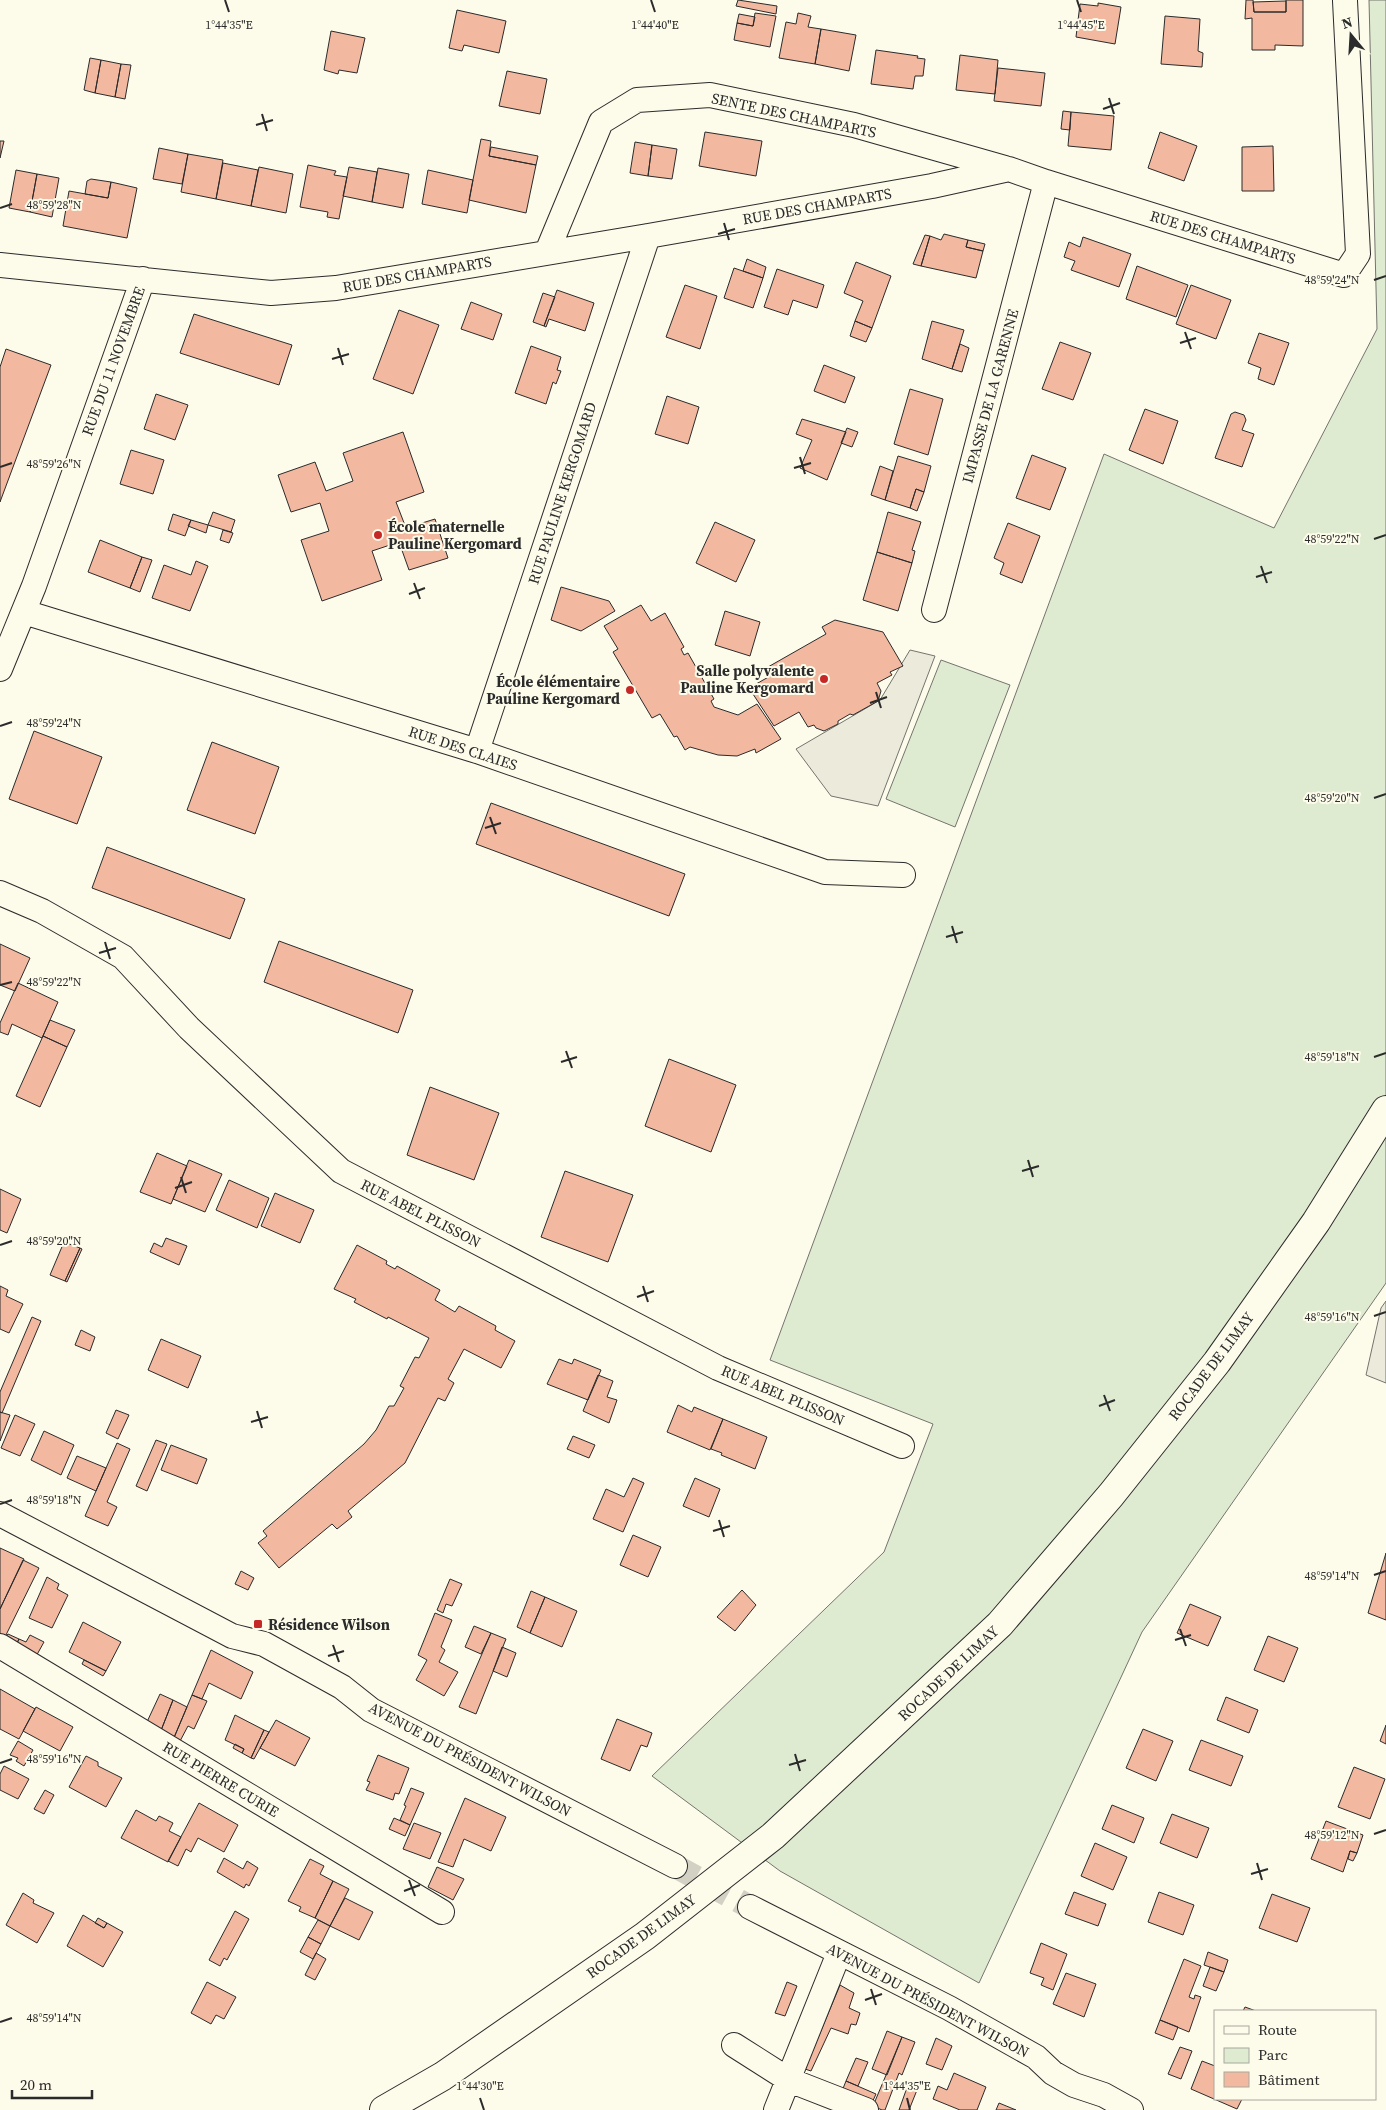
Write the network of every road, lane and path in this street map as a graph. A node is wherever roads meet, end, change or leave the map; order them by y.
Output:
1 (1345, 1) dead end
2 (1010, 169) junction
3 (1046, 182) junction
4 (648, 236) junction
5 (547, 252) junction
6 (0, 265) edge
7 (143, 279) junction
8 (934, 610) dead end
9 (24, 612) junction
10 (0, 669) edge
11 (477, 751) junction
12 (903, 875) dead end
13 (0, 893) edge
14 (1386, 1110) edge
15 (902, 1446) dead end
16 (0, 1514) edge
17 (0, 1646) edge
18 (675, 1866) tunnel mouth
19 (750, 1907) tunnel mouth
20 (442, 1912) dead end
21 (839, 1953) junction
22 (734, 2045) dead end
23 (789, 2080) junction
24 (384, 2110) edge
25 (776, 2110) edge
26 (866, 2110) edge
27 (1131, 2110) edge

1 - 3 street, RUE DES CHAMPARTS
2 - 3 street, RUE DES CHAMPARTS
2 - 4 street, RUE DES CHAMPARTS
2 - 5 street, SENTE DES CHAMPARTS
3 - 8 street, IMPASSE DE LA GARENNE
4 - 5 street, RUE DES CHAMPARTS
4 - 11 street, RUE PAULINE KERGOMARD
5 - 7 street, RUE DES CHAMPARTS
6 - 7 street, RUE DES CHAMPARTS
7 - 9 street, RUE DU 11 NOVEMBRE
9 - 10 street, RUE DU 11 NOVEMBRE
9 - 11 street, RUE DES CLAIES
11 - 12 street, RUE DES CLAIES
13 - 15 street, RUE ABEL PLISSON
14 - 24 main road, ROCADE DE LIMAY
16 - 18 street, AVENUE DU PRÉSIDENT WILSON
17 - 20 street, RUE PIERRE CURIE
19 - 21 street, AVENUE DU PRÉSIDENT WILSON
21 - 23 street
21 - 27 street, AVENUE DU PRÉSIDENT WILSON
22 - 23 street
23 - 25 street
23 - 26 street

